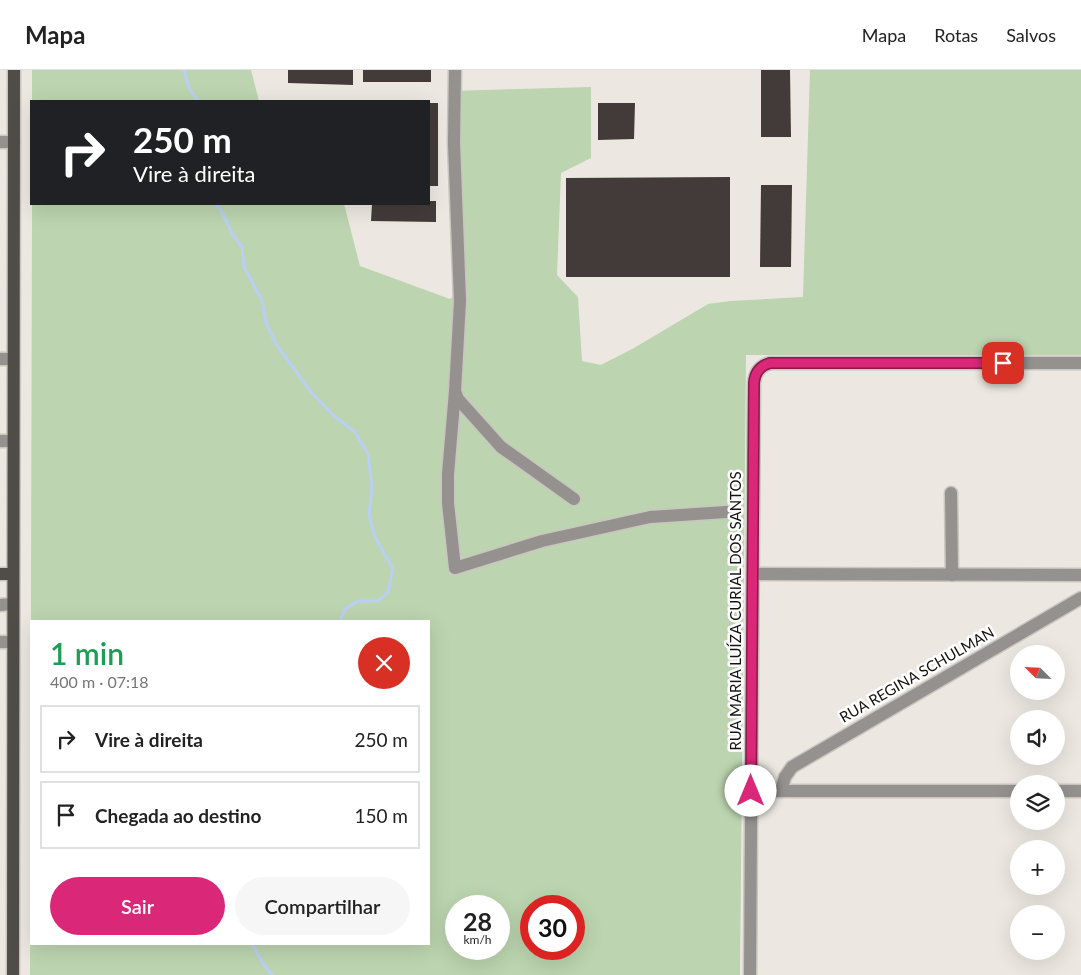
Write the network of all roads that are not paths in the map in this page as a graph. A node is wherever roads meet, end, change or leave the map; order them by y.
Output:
1 (14, 70) edge
2 (455, 70) edge
3 (0, 142) edge
4 (14, 142) junction
5 (0, 359) edge
6 (14, 359) junction
7 (1081, 363) edge
8 (455, 391) junction
9 (0, 441) edge
10 (13, 441) junction
11 (951, 493) dead end
12 (574, 499) dead end
13 (726, 512) dead end
14 (0, 574) edge
15 (13, 574) junction
16 (753, 574) junction
17 (952, 575) junction
18 (1081, 575) edge
19 (1081, 598) edge
20 (13, 604) junction
21 (0, 605) edge
22 (0, 642) edge
23 (13, 642) junction
24 (0, 787) edge
25 (13, 787) junction
26 (751, 791) junction
27 (781, 791) junction
28 (1010, 791) edge
29 (1065, 791) edge
30 (1081, 791) edge
31 (13, 975) edge
32 (750, 975) edge

1 - 4 main road
2 - 8 street
3 - 4 street
4 - 6 main road
5 - 6 street
6 - 10 main road
7 - 16 street, RUA MARIA LUÍZA CURIAL DOS SANTOS
8 - 12 street
8 - 13 street
9 - 10 street
10 - 15 main road
11 - 17 street
14 - 15 main road
15 - 20 main road
16 - 17 street
16 - 26 street, RUA MARIA LUÍZA CURIAL DOS SANTOS
17 - 18 street
19 - 27 street, RUA REGINA SCHULMAN
20 - 21 street
20 - 23 main road
22 - 23 street
23 - 25 main road
24 - 25 main road
25 - 31 main road
26 - 27 street
26 - 32 street, RUA MARIA LUÍZA CURIAL DOS SANTOS
27 - 28 street
29 - 30 street

